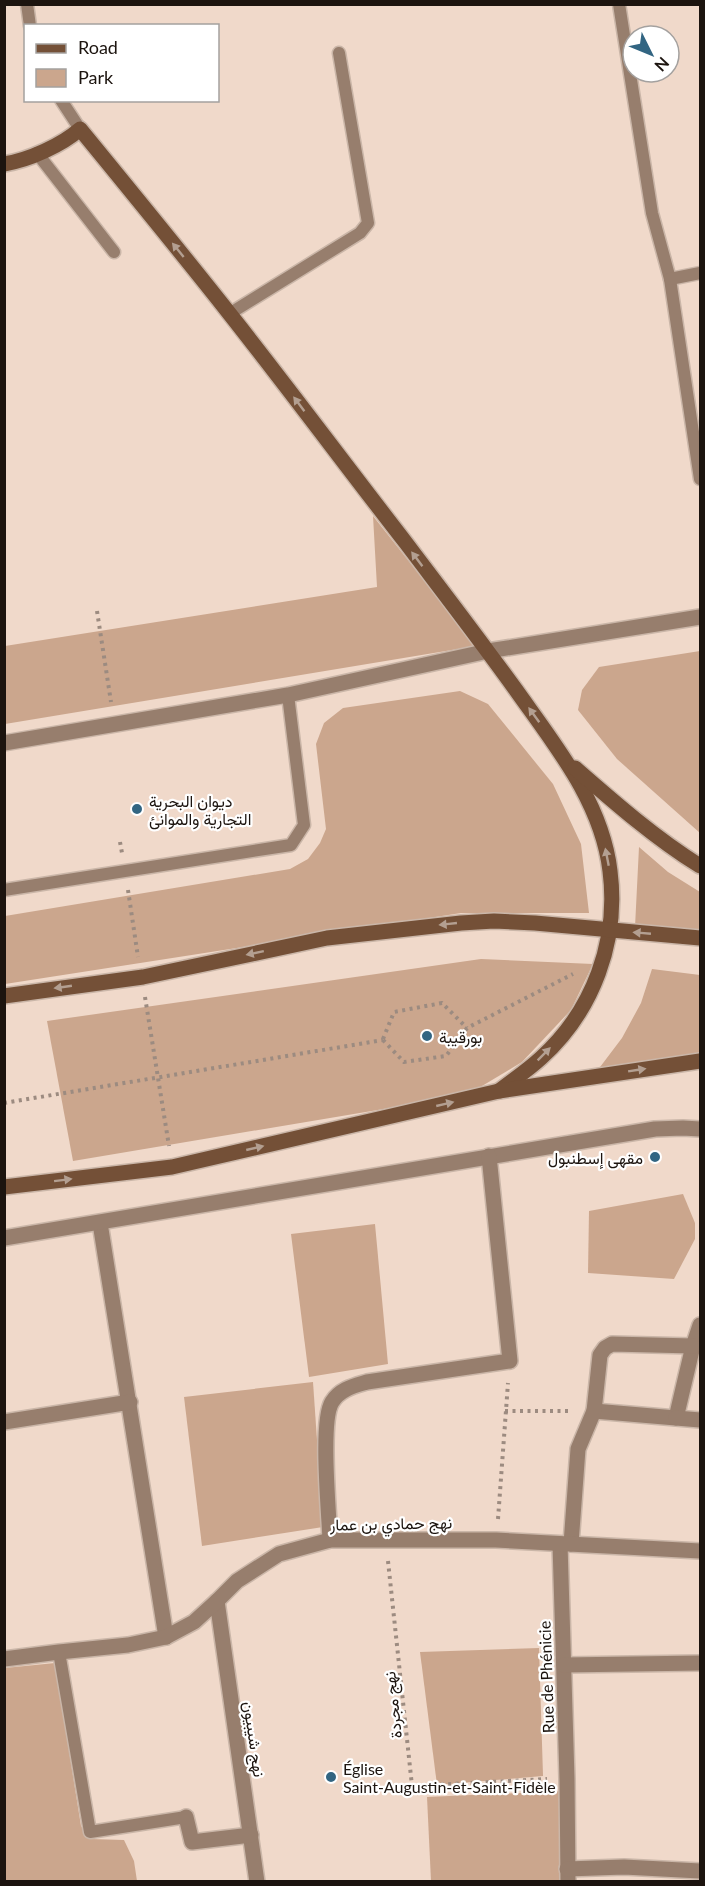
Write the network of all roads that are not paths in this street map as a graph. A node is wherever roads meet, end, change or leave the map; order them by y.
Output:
1 (27, 4) edge
2 (619, 4) edge
3 (30, 24) edge
4 (339, 53) dead end
5 (62, 102) edge
6 (80, 129) junction
7 (37, 153) junction
8 (4, 164) edge
9 (114, 252) dead end
10 (700, 273) edge
11 (670, 279) junction
12 (230, 314) junction
13 (700, 479) edge
14 (700, 617) edge
15 (488, 651) junction
16 (288, 695) junction
17 (4, 743) edge
18 (568, 762) junction
19 (700, 866) edge
20 (4, 890) edge
21 (610, 930) junction
22 (700, 938) edge
23 (4, 996) edge
24 (700, 1060) edge
25 (499, 1091) junction
26 (700, 1130) edge
27 (489, 1156) junction
28 (4, 1187) edge
29 (100, 1223) junction
30 (4, 1238) edge
31 (700, 1325) edge
32 (693, 1346) junction
33 (130, 1402) junction
34 (594, 1411) junction
35 (676, 1418) junction
36 (700, 1420) edge
37 (4, 1422) edge
38 (330, 1540) junction
39 (566, 1544) junction
40 (700, 1551) edge
41 (217, 1601) junction
42 (166, 1637) junction
43 (59, 1652) junction
44 (4, 1659) edge
45 (700, 1663) edge
46 (564, 1665) junction
47 (186, 1817) joint
48 (251, 1835) junction
49 (700, 1871) edge
50 (568, 1875) edge
51 (672, 1875) edge
52 (257, 1881) edge

1 - 3 lane
2 - 11 lane
4 - 12 lane
5 - 6 lane
6 - 7 main road
12 -> 6 main road
7 - 8 main road
7 - 9 lane
10 - 11 lane
11 - 13 lane
15 -> 12 main road
14 - 15 street
15 - 16 street
18 -> 15 main road
16 - 17 street
16 - 20 lane
18 - 19 main road
21 -> 18 main road
22 -> 21 main road
21 -> 23 main road
25 -> 21 main road
25 -> 24 main road
28 -> 25 main road
26 - 27 street
27 - 29 street
27 - 38 street
29 - 30 street
29 - 33 street
31 - 32 street
32 - 34 street, Rue de Phénicie
32 - 35 street
33 - 37 street
33 - 42 street
34 - 35 street
34 - 39 street, Rue de Phénicie
35 - 36 street
38 - 39 street, نهج حمادي بن عمار
38 - 41 street, نهج حمادي بن عمار
39 - 40 street, نهج حمادي بن عمار
39 - 46 street, Rue de Phénicie
41 - 42 street, نهج حمادي بن عمار
41 - 48 street, نهج شيبيون
42 - 43 street, نهج حمادي بن عمار
43 - 44 street, نهج حمادي بن عمار
43 - 47 lane
45 - 46 street
46 - 50 street, Rue de Phénicie
47 - 48 street
48 - 52 street, نهج شيبيون
49 - 51 street
50 - 51 street

